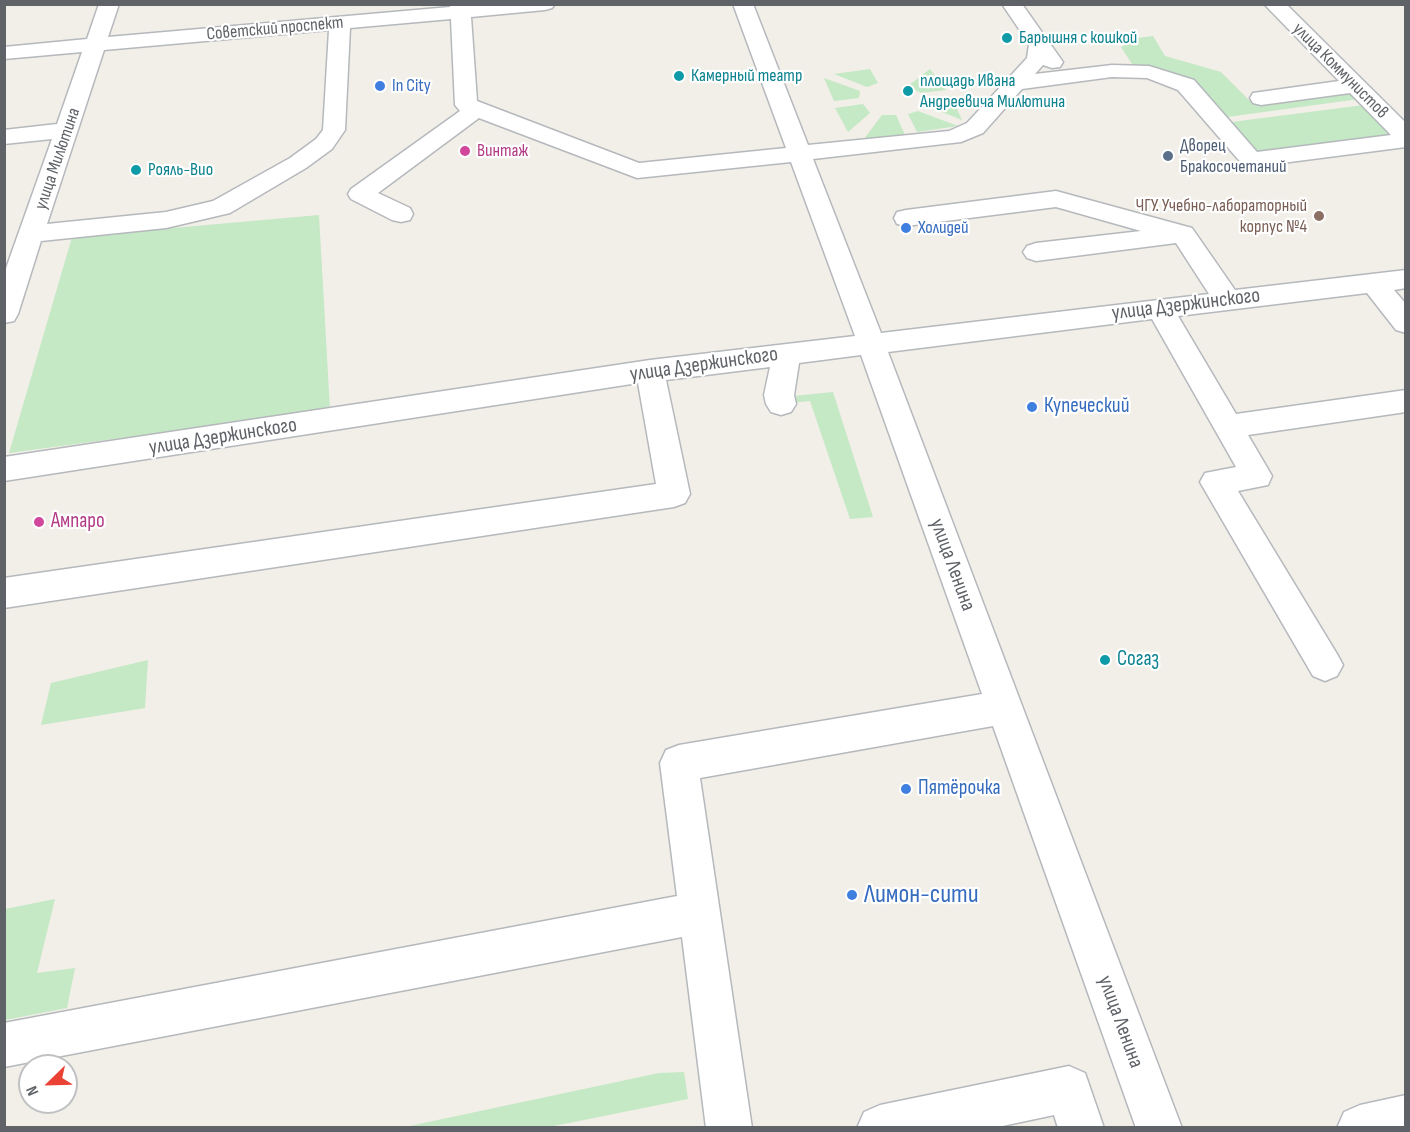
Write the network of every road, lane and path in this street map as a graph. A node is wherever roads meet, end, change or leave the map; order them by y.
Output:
1 (109, 4) edge
2 (297, 4) edge
3 (545, 4) edge
4 (743, 4) edge
5 (1012, 4) edge
6 (1274, 4) edge
7 (460, 8) edge
8 (340, 23) junction
9 (294, 27) junction
10 (97, 45) junction
11 (1039, 45) junction
12 (4, 53) edge
13 (1064, 77) junction
14 (1015, 83) junction
15 (1354, 86) junction
16 (1262, 98) dead end
17 (477, 109) junction
18 (68, 130) junction
19 (4, 137) edge
20 (1406, 139) edge
21 (800, 155) junction
22 (401, 214) dead end
23 (906, 218) dead end
24 (32, 234) junction
25 (1183, 234) junction
26 (1036, 252) dead end
27 (1406, 279) edge
28 (1373, 282) junction
29 (1227, 300) junction
30 (1159, 308) junction
31 (4, 314) edge
32 (1406, 323) edge
33 (871, 343) junction
34 (787, 354) junction
35 (650, 371) junction
36 (1406, 401) edge
37 (781, 404) dead end
38 (1229, 426) junction
39 (4, 469) edge
40 (4, 593) edge
41 (1325, 665) dead end
42 (1004, 707) junction
43 (698, 913) junction
44 (4, 1045) edge
45 (1406, 1118) edge
46 (729, 1128) edge
47 (880, 1128) edge
48 (1081, 1128) edge
49 (1159, 1128) edge
50 (1360, 1128) edge

1 - 10 street, улица Милютина
2 - 9 street
3 - 7 street, Советский проспект
4 - 21 street, улица Ленина
5 - 11 street
6 - 15 street, улица Коммунистов
7 - 8 street, Советский проспект
7 - 17 street
8 - 9 street, Советский проспект
8 - 24 street
9 - 10 street, Советский проспект
10 - 12 street, Советский проспект
10 - 18 street, улица Милютина
11 - 13 street
11 - 14 street
13 - 14 street
13 - 20 street
14 - 21 street
15 - 16 street
15 - 20 street, улица Коммунистов
17 - 21 street
17 - 22 street
18 - 19 street
18 - 24 street, улица Милютина
21 - 33 street, улица Ленина
23 - 25 street
24 - 31 street, улица Милютина
25 - 26 street
25 - 29 street
27 - 28 street, улица Дзержинского
28 - 29 street, улица Дзержинского
28 - 32 street
29 - 30 street, улица Дзержинского
30 - 33 street, улица Дзержинского
30 - 38 street
33 - 34 street, улица Дзержинского
33 - 42 street, улица Ленина
34 - 35 street, улица Дзержинского
34 - 37 street
35 - 39 street, улица Дзержинского
35 - 40 street
36 - 38 street
38 - 41 street
42 - 43 street
42 - 49 street, улица Ленина
43 - 44 street
43 - 46 street
45 - 50 street
47 - 48 street

